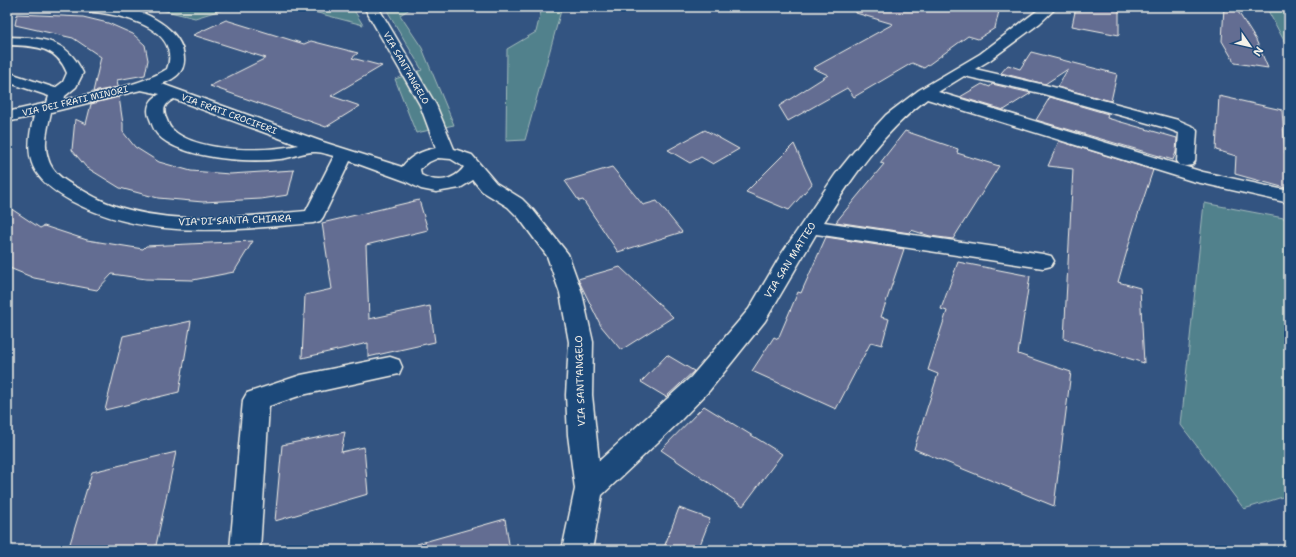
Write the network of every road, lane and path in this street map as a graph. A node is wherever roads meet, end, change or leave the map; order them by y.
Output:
1 (84, 7) edge
2 (371, 7) edge
3 (1050, 7) edge
4 (7, 41) edge
5 (964, 71) junction
6 (7, 77) edge
7 (143, 86) joint
8 (169, 86) junction
9 (926, 93) junction
10 (52, 103) junction
11 (7, 117) edge
12 (317, 146) junction
13 (446, 153) junction
14 (344, 154) junction
15 (427, 156) junction
16 (365, 161) junction
17 (1186, 161) dead end
18 (473, 168) junction
19 (412, 177) junction
20 (448, 186) junction
21 (1289, 197) edge
22 (515, 203) junction
23 (811, 227) junction
24 (1043, 261) dead end
25 (390, 367) dead end
26 (589, 489) junction
27 (245, 550) edge
28 (576, 550) edge

1 - 8 street
2 - 13 street, VIA SANT'ANGELO
3 - 5 street, VIA SAN MATTEO
4 - 10 street
5 - 9 street, VIA SAN MATTEO
5 - 17 street
6 - 10 street
7 - 8 street, VIA FRATI CROCIFERI
7 - 10 street, VIA DEI FRATI MINORI
8 - 12 street, VIA FRATI CROCIFERI
8 - 12 street
9 - 21 street
9 - 23 street, VIA SAN MATTEO
10 - 11 street, VIA DEI FRATI MINORI
10 - 14 street, VIA DI SANTA CHIARA
12 - 14 street, VIA FRATI CROCIFERI
13 - 15 street, VIA SANT'ANGELO
13 - 18 street, VIA SANT'ANGELO
14 - 16 street, VIA FRATI CROCIFERI
15 - 16 street
15 - 19 street, VIA SANT'ANGELO
16 - 19 street, VIA FRATI CROCIFERI
18 - 20 street
18 - 22 street, VIA SANT'ANGELO
19 - 20 street
20 - 22 street
22 - 26 street, VIA SANT'ANGELO
23 - 24 street
23 - 26 street, VIA SAN MATTEO
25 - 27 street
26 - 28 street

